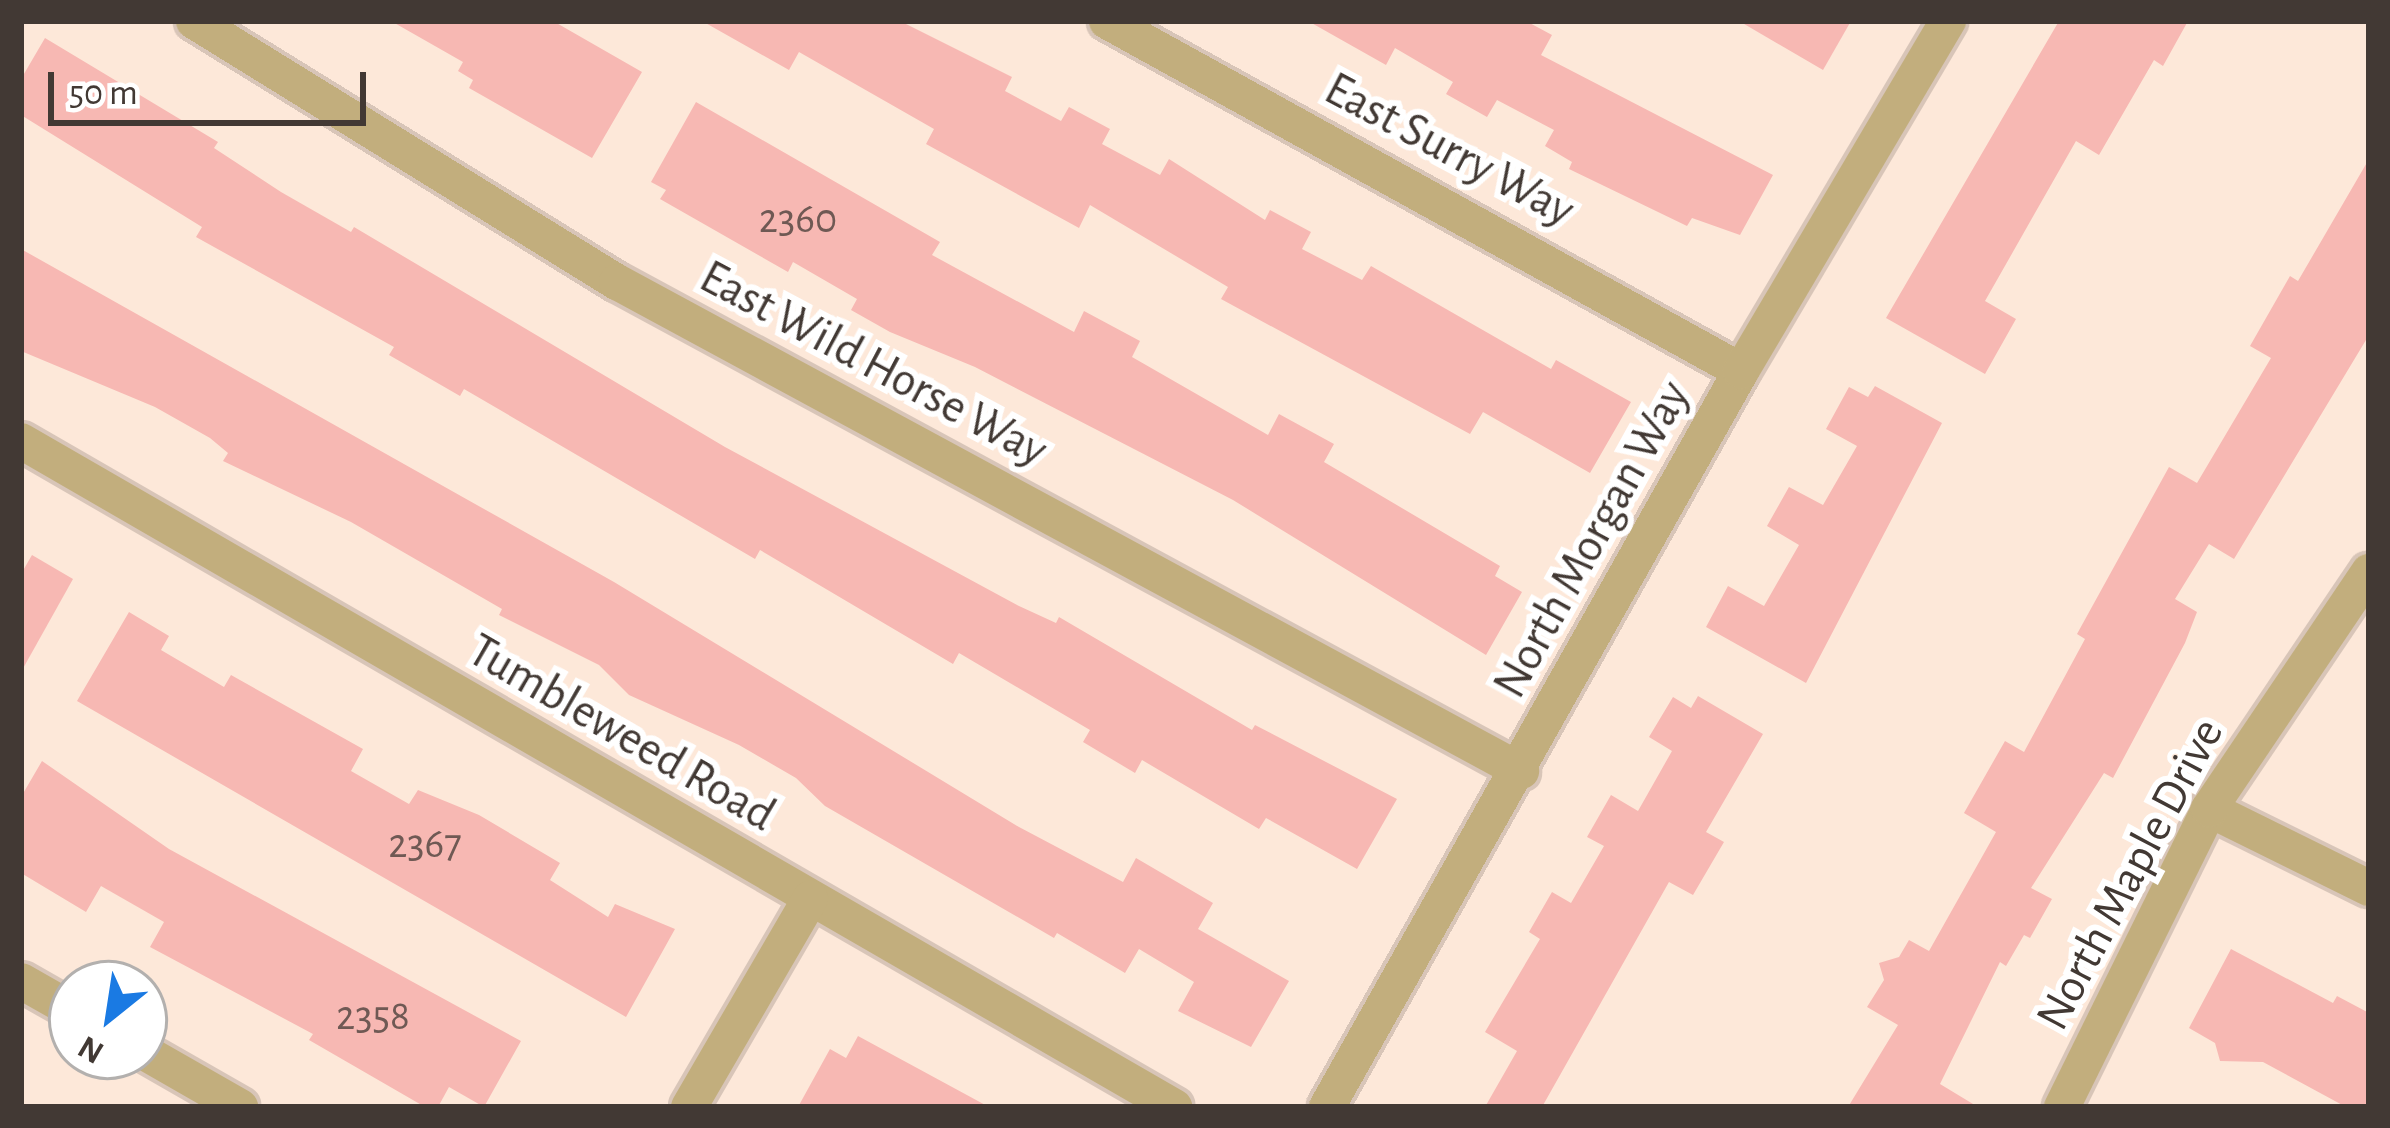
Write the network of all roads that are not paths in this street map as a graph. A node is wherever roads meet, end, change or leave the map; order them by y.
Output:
1 (194, 21) edge
2 (1107, 21) edge
3 (1948, 21) edge
4 (1741, 371) junction
5 (21, 441) edge
6 (2369, 572) edge
7 (1521, 771) junction
8 (2209, 809) junction
9 (2369, 888) edge
10 (810, 899) junction
11 (21, 981) edge
12 (48, 996) edge
13 (168, 1066) edge
14 (240, 1107) edge
15 (689, 1107) edge
16 (1174, 1107) edge
17 (1328, 1107) edge
18 (2062, 1107) edge

1 - 7 street, East Wild Horse Way
2 - 4 street, East Surry Way
3 - 4 street, North Morgan Way
4 - 7 street, North Morgan Way
5 - 10 street, Tumbleweed Road
6 - 8 street, North Maple Drive
7 - 17 street, North Morgan Way
8 - 9 street
8 - 18 street, North Maple Drive
10 - 15 street
10 - 16 street, Tumbleweed Road
11 - 12 street
13 - 14 street

